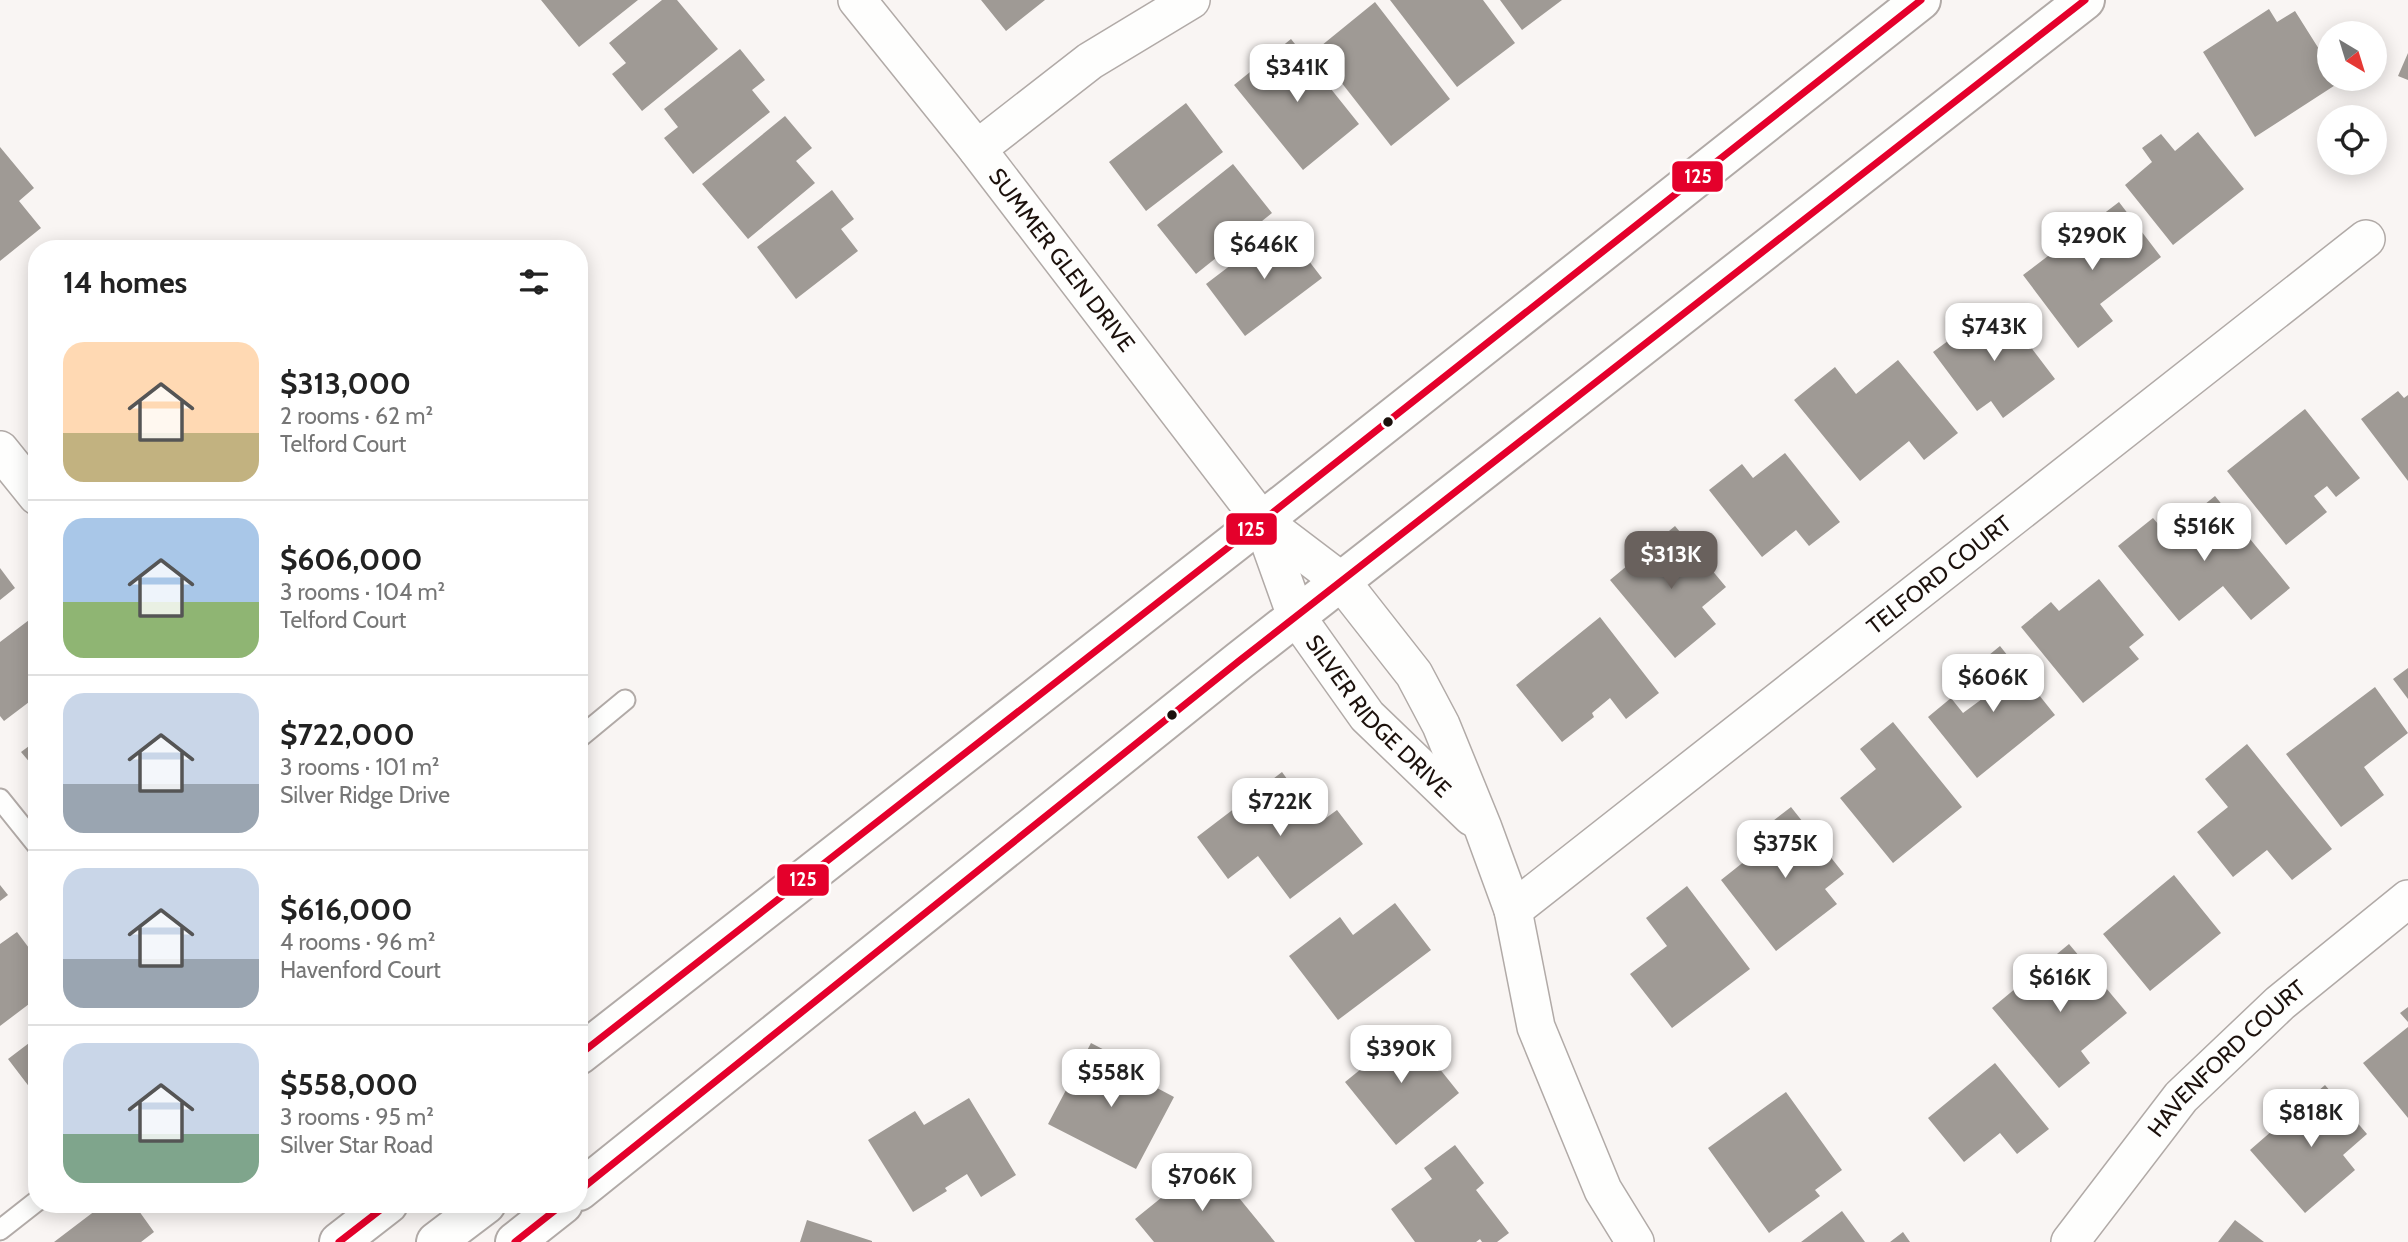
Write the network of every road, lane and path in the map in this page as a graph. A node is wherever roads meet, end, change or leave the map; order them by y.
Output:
1 (858, 0) edge
2 (1191, 0) edge
3 (1921, 0) edge
4 (2060, 0) edge
5 (2085, 0) edge
6 (2035, 39) junction
7 (976, 149) junction
8 (2366, 239) dead end
9 (0, 450) edge
10 (28, 485) edge
11 (1262, 521) junction
12 (1342, 581) junction
13 (1296, 616) junction
14 (625, 699) dead end
15 (588, 730) edge
16 (0, 799) edge
17 (1483, 828) junction
18 (28, 834) edge
19 (2408, 900) edge
20 (1513, 910) junction
21 (588, 1048) edge
22 (588, 1184) edge
23 (28, 1208) edge
24 (377, 1213) edge
25 (474, 1213) edge
26 (551, 1213) edge
27 (0, 1230) edge
28 (340, 1242) edge
29 (436, 1242) edge
30 (515, 1242) edge
31 (1635, 1242) edge
32 (2070, 1242) edge

1 - 7 street, SUMMER GLEN DRIVE
2 - 7 street
3 - 11 main road
4 - 6 main road
5 - 6 main road
6 - 12 main road
7 - 11 street, SUMMER GLEN DRIVE
8 - 20 street, TELFORD COURT
9 - 10 street
11 - 12 street, SILVER RIDGE DRIVE
11 - 13 street, SILVER RIDGE DRIVE
11 - 21 main road
12 - 13 main road
12 - 17 street, SILVER RIDGE DRIVE
13 - 17 street, SILVER RIDGE DRIVE
13 - 22 main road
14 - 15 lane
16 - 18 lane
17 - 20 street, SILVER RIDGE DRIVE
19 - 32 street, HAVENFORD COURT
20 - 31 street, SILVER RIDGE DRIVE
23 - 27 lane
24 - 28 main road
25 - 29 main road
26 - 30 main road

